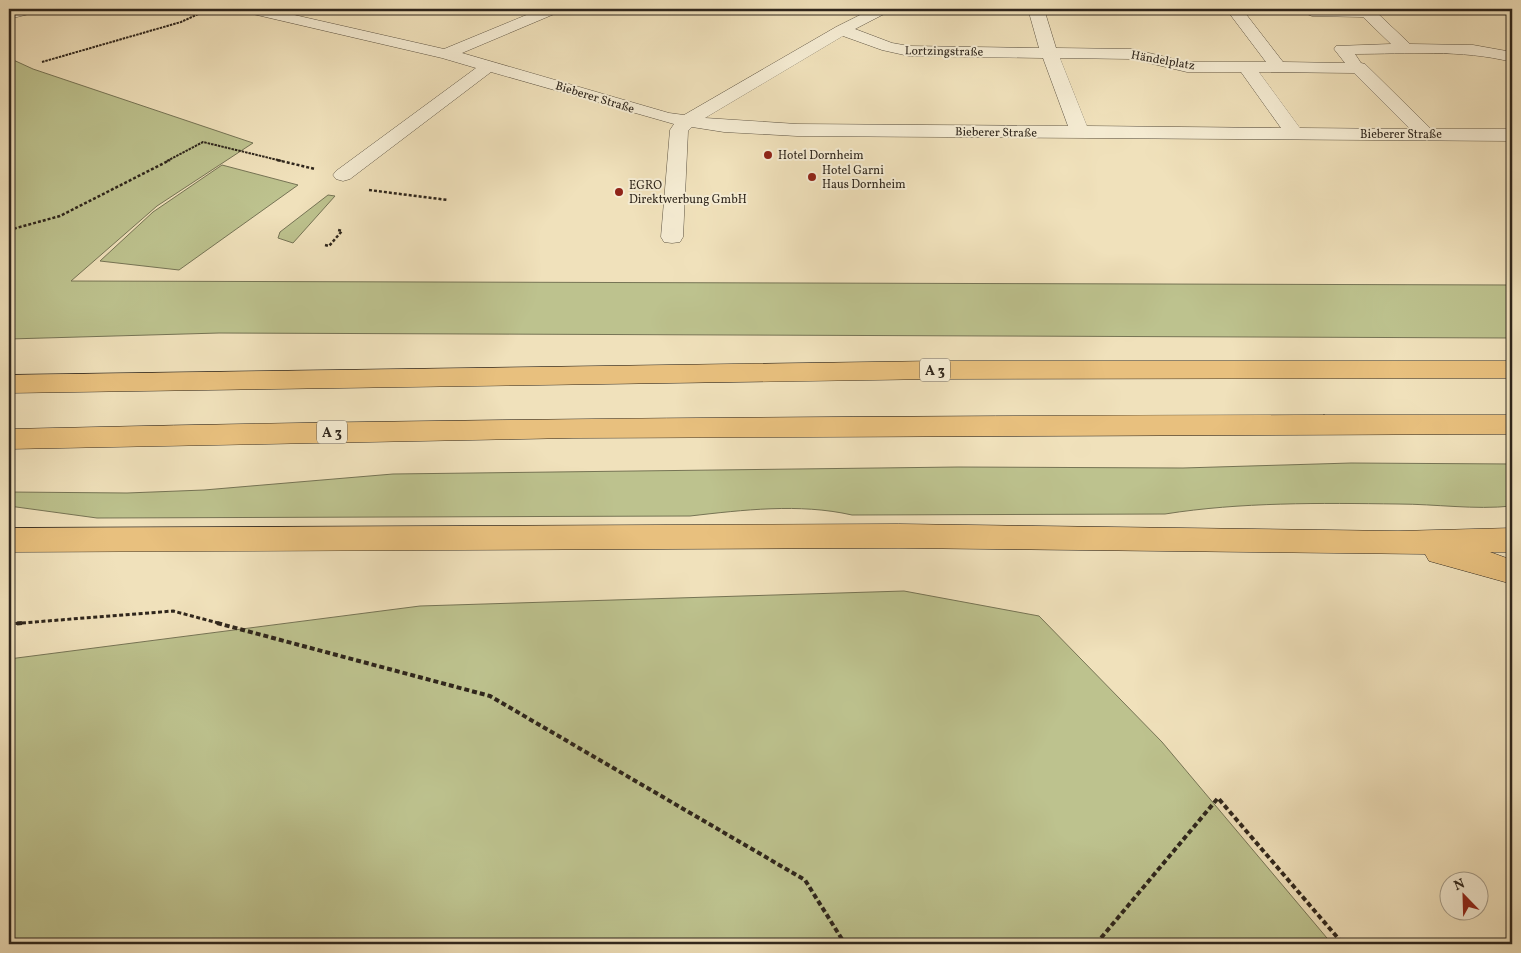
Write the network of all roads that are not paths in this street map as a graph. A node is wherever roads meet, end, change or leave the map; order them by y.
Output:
1 (32, 9) edge
2 (249, 9) edge
3 (554, 9) edge
4 (883, 9) edge
5 (1036, 9) edge
6 (1234, 9) edge
7 (1310, 9) edge
8 (1388, 11) dead end
9 (1367, 12) junction
10 (9, 14) edge
11 (842, 30) junction
12 (1406, 49) junction
13 (1049, 52) junction
14 (446, 54) junction
15 (1512, 57) edge
16 (489, 66) junction
17 (1246, 67) junction
18 (1278, 67) junction
19 (1359, 68) junction
20 (687, 121) junction
21 (1080, 133) junction
22 (1294, 133) junction
23 (1426, 134) junction
24 (1512, 135) edge
25 (343, 175) road end
26 (672, 237) dead end
27 (1512, 370) edge
28 (9, 384) edge
29 (1512, 425) edge
30 (9, 439) edge
31 (9, 540) edge
32 (1512, 540) edge
33 (1398, 543) junction
34 (1512, 572) edge

1 - 10 street
2 - 14 street, Bieberer Straße
3 - 14 street
4 - 11 street
5 - 13 street
6 - 18 street
7 - 9 street
8 - 9 street
9 - 12 street
11 - 13 street, Lortzingstraße
11 - 20 street
12 - 15 street
12 - 19 street
13 - 17 street, Händelplatz
13 - 21 street
14 - 16 street, Bieberer Straße
16 - 20 street, Bieberer Straße
16 - 25 street
17 - 18 street, Händelplatz
17 - 22 street
18 - 19 street, Händelplatz
19 - 23 street
20 - 21 street, Bieberer Straße
20 - 26 street
21 - 22 street, Bieberer Straße
22 - 23 street, Bieberer Straße
23 - 24 street, Bieberer Straße
27 - 28 highway, A 3
29 - 30 highway, A 3
31 - 33 highway
32 - 33 highway
33 - 34 highway

